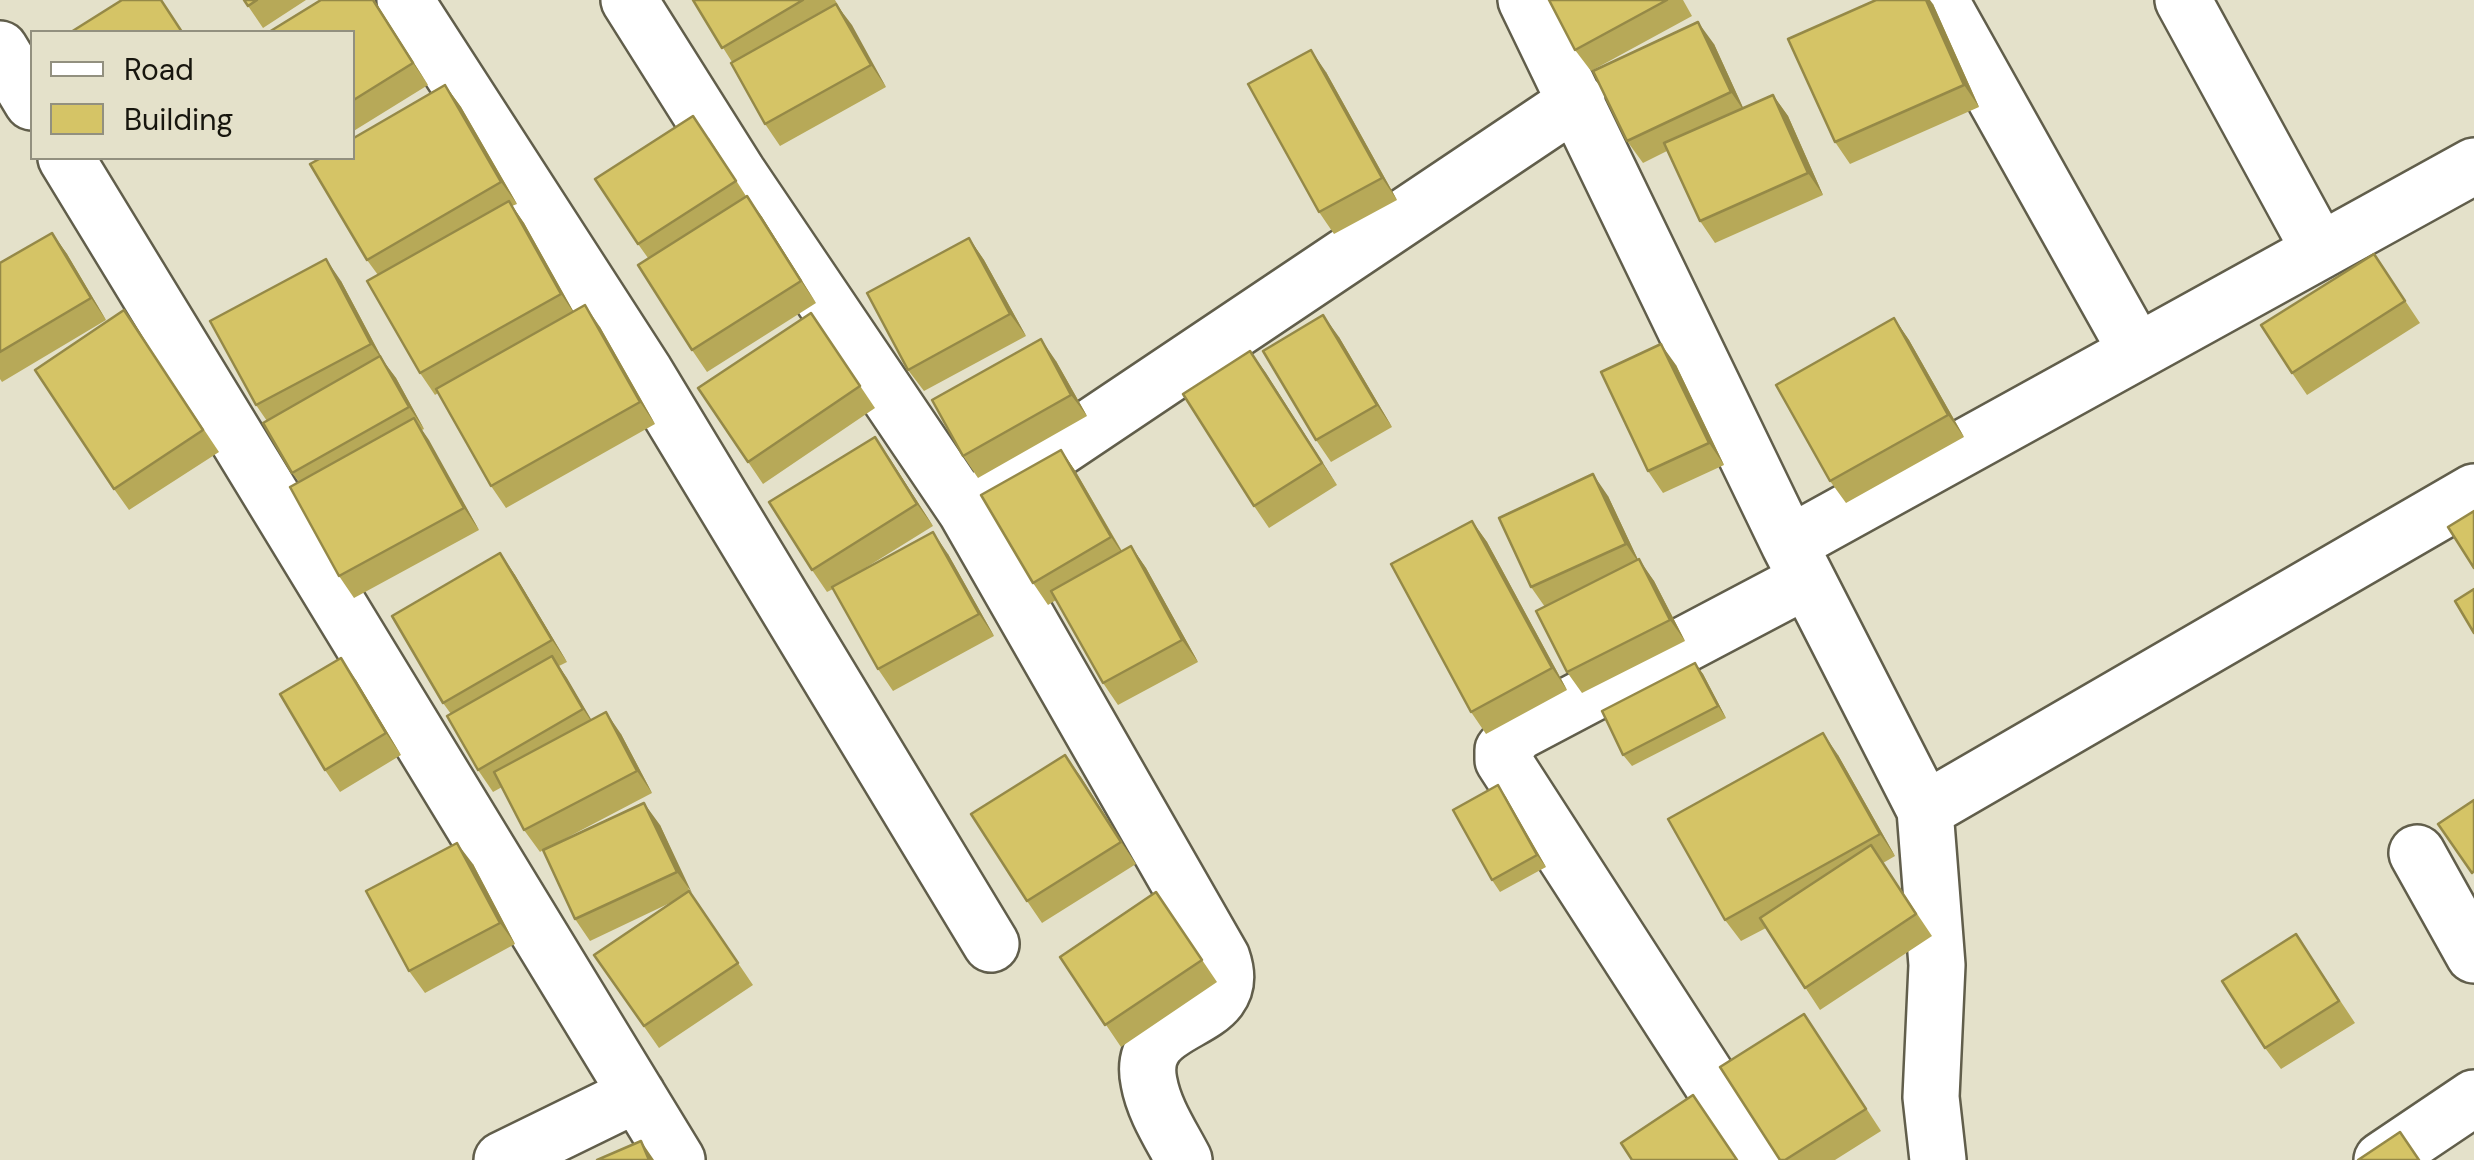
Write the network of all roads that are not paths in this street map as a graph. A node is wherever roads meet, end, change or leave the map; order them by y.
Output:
1 (405, 0) edge
2 (629, 0) edge
3 (1526, 0) edge
4 (1940, 0) edge
5 (2182, 0) edge
6 (0, 48) edge
7 (30, 99) edge
8 (1576, 102) junction
9 (67, 160) edge
10 (2474, 166) edge
11 (2320, 251) junction
12 (2137, 352) junction
13 (2474, 492) edge
14 (966, 510) junction
15 (1798, 562) junction
16 (1926, 810) junction
17 (2417, 853) dead end
18 (991, 944) dead end
19 (2474, 955) edge
20 (638, 1094) junction
21 (2474, 1098) edge
22 (2440, 1144) edge
23 (502, 1160) edge
24 (677, 1160) edge
25 (1184, 1160) edge
26 (1761, 1160) edge
27 (1938, 1160) edge
28 (2382, 1160) edge

1 - 18 street
2 - 14 street
3 - 8 street
4 - 12 street
5 - 11 street
6 - 7 street
8 - 14 street
8 - 15 street
9 - 20 street
10 - 11 street
11 - 12 street
12 - 15 street
13 - 16 street
14 - 25 street
15 - 16 street
15 - 26 street
16 - 27 street
17 - 19 street
20 - 23 street
20 - 24 street
21 - 22 street
22 - 28 street

